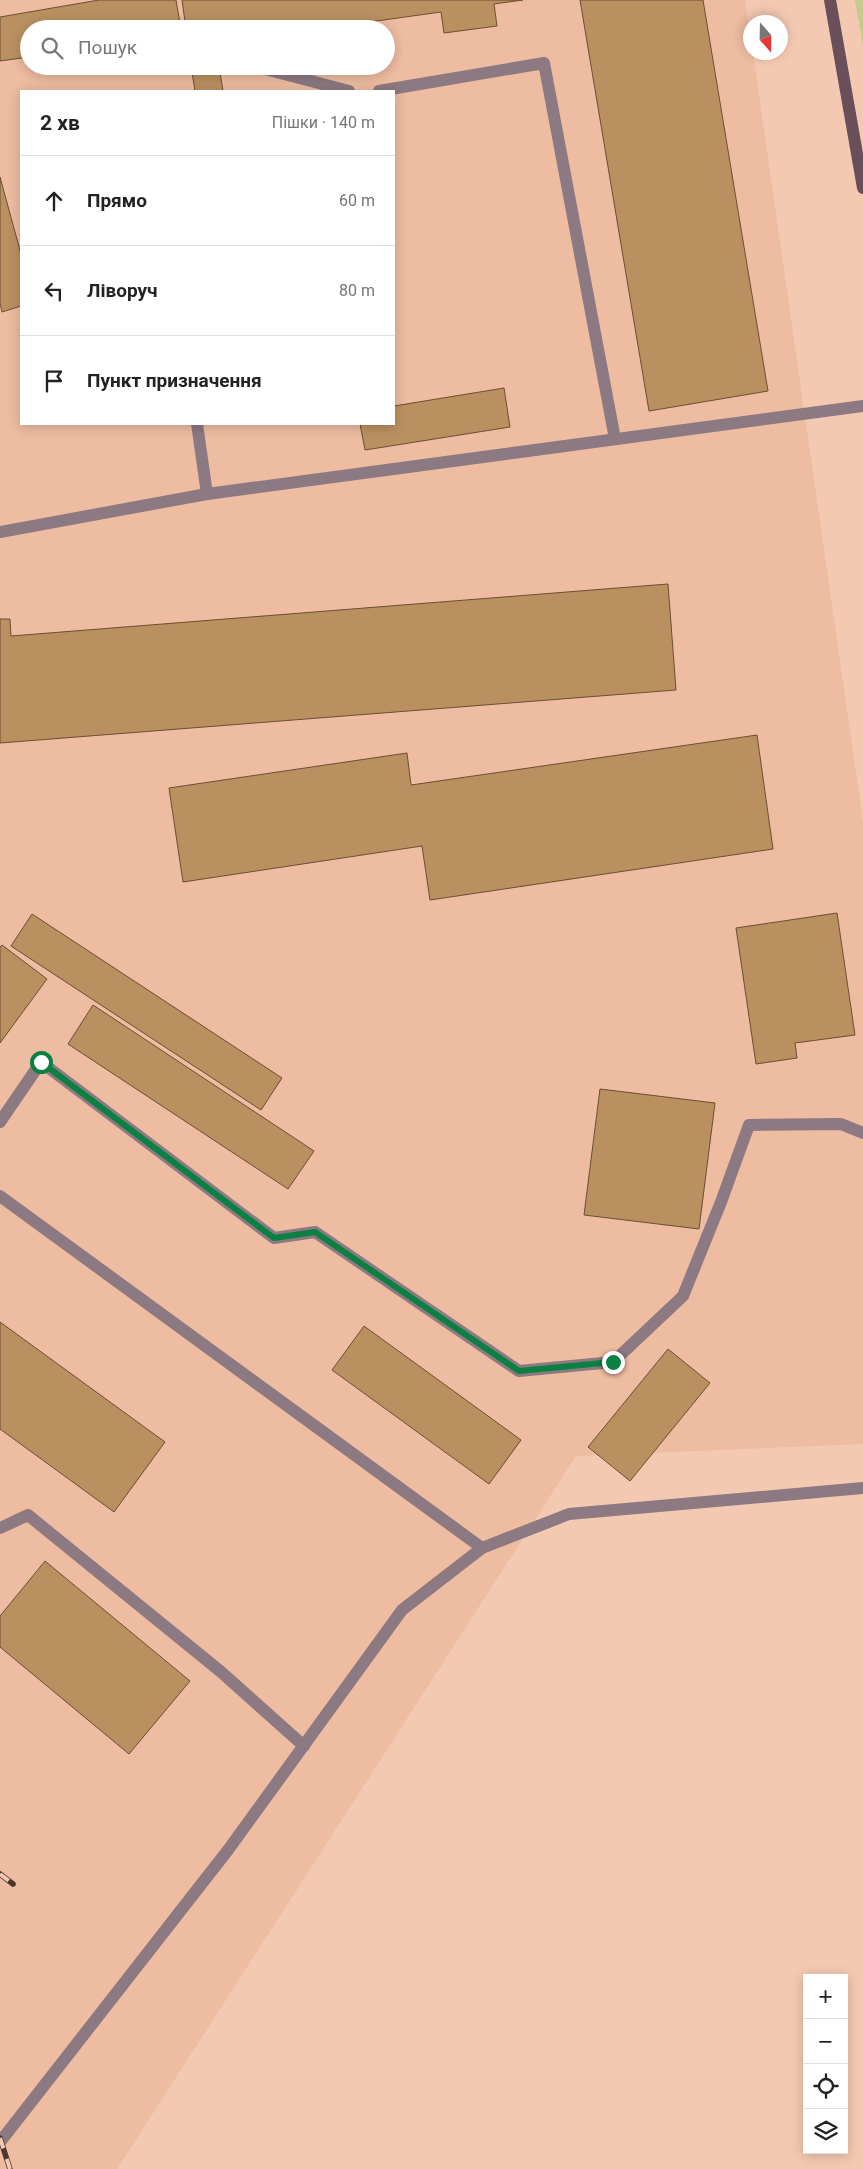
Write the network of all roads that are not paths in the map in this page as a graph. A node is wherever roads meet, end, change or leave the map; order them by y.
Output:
1 (830, 0) edge
2 (288, 75) edge
3 (345, 90) edge
4 (385, 90) edge
5 (863, 188) edge
6 (863, 406) edge
7 (197, 425) edge
8 (615, 439) junction
9 (208, 494) junction
10 (0, 532) edge
11 (0, 1122) edge
12 (863, 1133) edge
13 (0, 1196) edge
14 (863, 1488) edge
15 (0, 1528) edge
16 (482, 1548) junction
17 (304, 1746) junction
18 (0, 2142) edge

1 - 5 street
2 - 3 lane
4 - 8 lane
6 - 8 lane
7 - 9 lane
8 - 9 lane
9 - 10 lane
11 - 12 lane
13 - 16 lane
14 - 16 lane
15 - 17 lane
16 - 17 lane
17 - 18 lane

